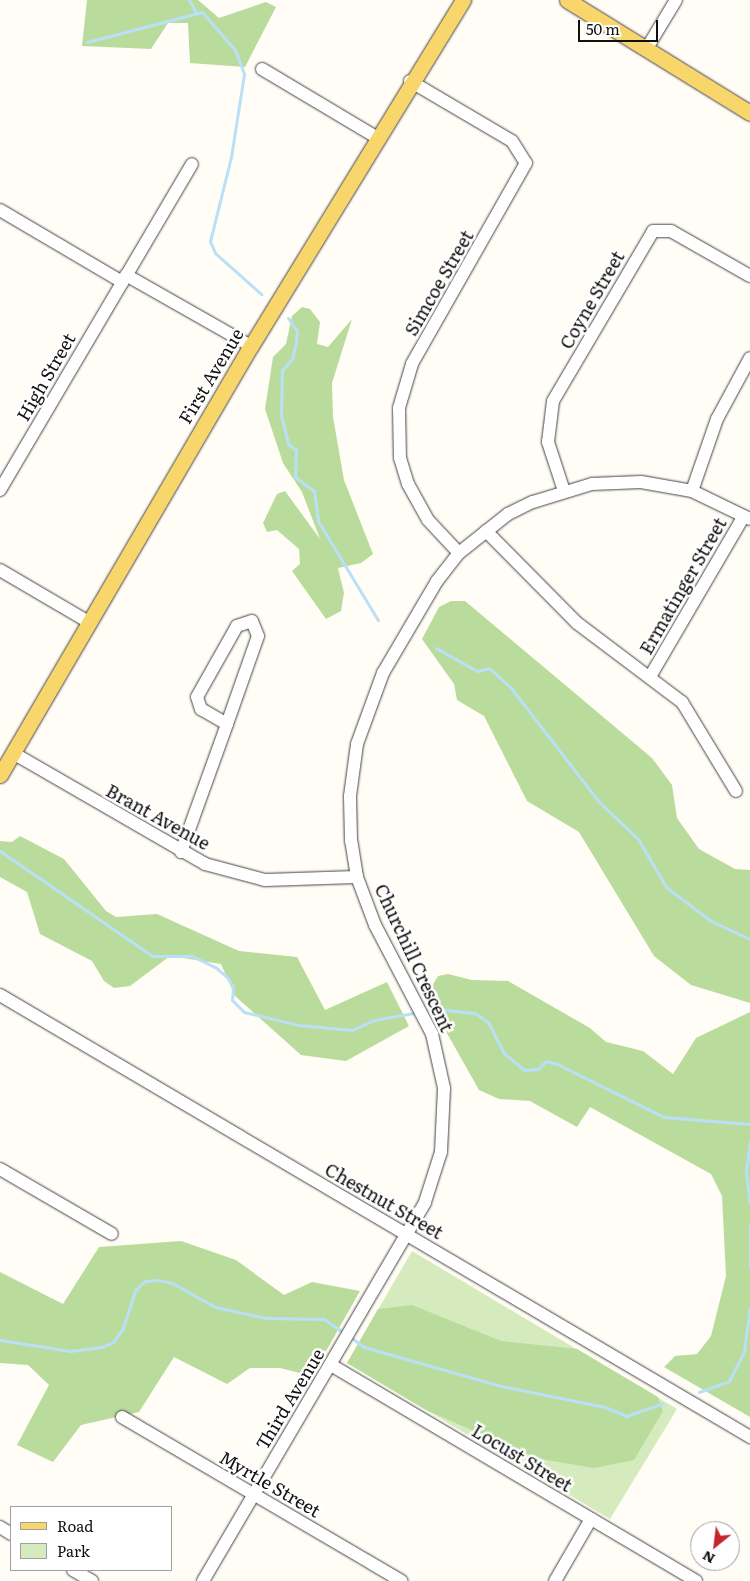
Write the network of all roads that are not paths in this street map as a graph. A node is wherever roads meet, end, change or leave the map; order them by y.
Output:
1 (567, 0) edge
2 (676, 0) edge
3 (462, 2) edge
4 (646, 48) junction
5 (262, 68) dead end
6 (410, 81) junction
7 (750, 113) edge
8 (376, 137) junction
9 (192, 164) dead end
10 (0, 210) edge
11 (750, 276) edge
12 (124, 278) junction
13 (251, 346) junction
14 (750, 358) edge
15 (0, 490) edge
16 (564, 491) junction
17 (692, 491) junction
18 (747, 517) edge
19 (486, 531) junction
20 (459, 553) junction
21 (0, 570) edge
22 (87, 621) junction
23 (651, 675) junction
24 (227, 724) junction
25 (13, 753) junction
26 (0, 775) edge
27 (736, 791) dead end
28 (181, 852) junction
29 (357, 876) junction
30 (0, 996) edge
31 (0, 1169) edge
32 (112, 1234) dead end
33 (407, 1235) junction
34 (331, 1365) junction
35 (122, 1417) dead end
36 (750, 1437) edge
37 (254, 1494) junction
38 (591, 1519) junction
39 (75, 1571) edge
40 (92, 1581) edge
41 (203, 1581) edge
42 (401, 1581) edge
43 (556, 1581) edge
44 (696, 1581) edge

1 - 4 main road
2 - 4 street
3 - 6 main road, First Avenue
4 - 7 main road
5 - 8 street
6 - 8 main road, First Avenue
6 - 20 street, Simcoe Street
8 - 13 main road, First Avenue
9 - 12 street, High Street
10 - 12 street
11 - 16 street, Coyne Street
12 - 13 street
12 - 15 street, High Street
13 - 22 main road, First Avenue
14 - 17 street
16 - 17 street, Churchill Crescent
16 - 19 street, Churchill Crescent
17 - 18 street, Churchill Crescent
18 - 23 street, Ermatinger Street
19 - 20 street, Churchill Crescent
19 - 23 street
20 - 29 street, Churchill Crescent
21 - 22 street
22 - 25 main road, First Avenue
23 - 27 street
24 - 24 street
24 - 28 street
25 - 26 main road, First Avenue
25 - 28 street, Brant Avenue
28 - 29 street, Brant Avenue
29 - 33 street, Churchill Crescent
30 - 33 street, Chestnut Street
31 - 32 street
33 - 34 street, Third Avenue
33 - 36 street, Chestnut Street
34 - 37 street, Third Avenue
34 - 38 street, Locust Street
35 - 37 street, Myrtle Street
37 - 41 street, Third Avenue
37 - 42 street, Myrtle Street
38 - 43 street
38 - 44 street, Locust Street
39 - 40 street

